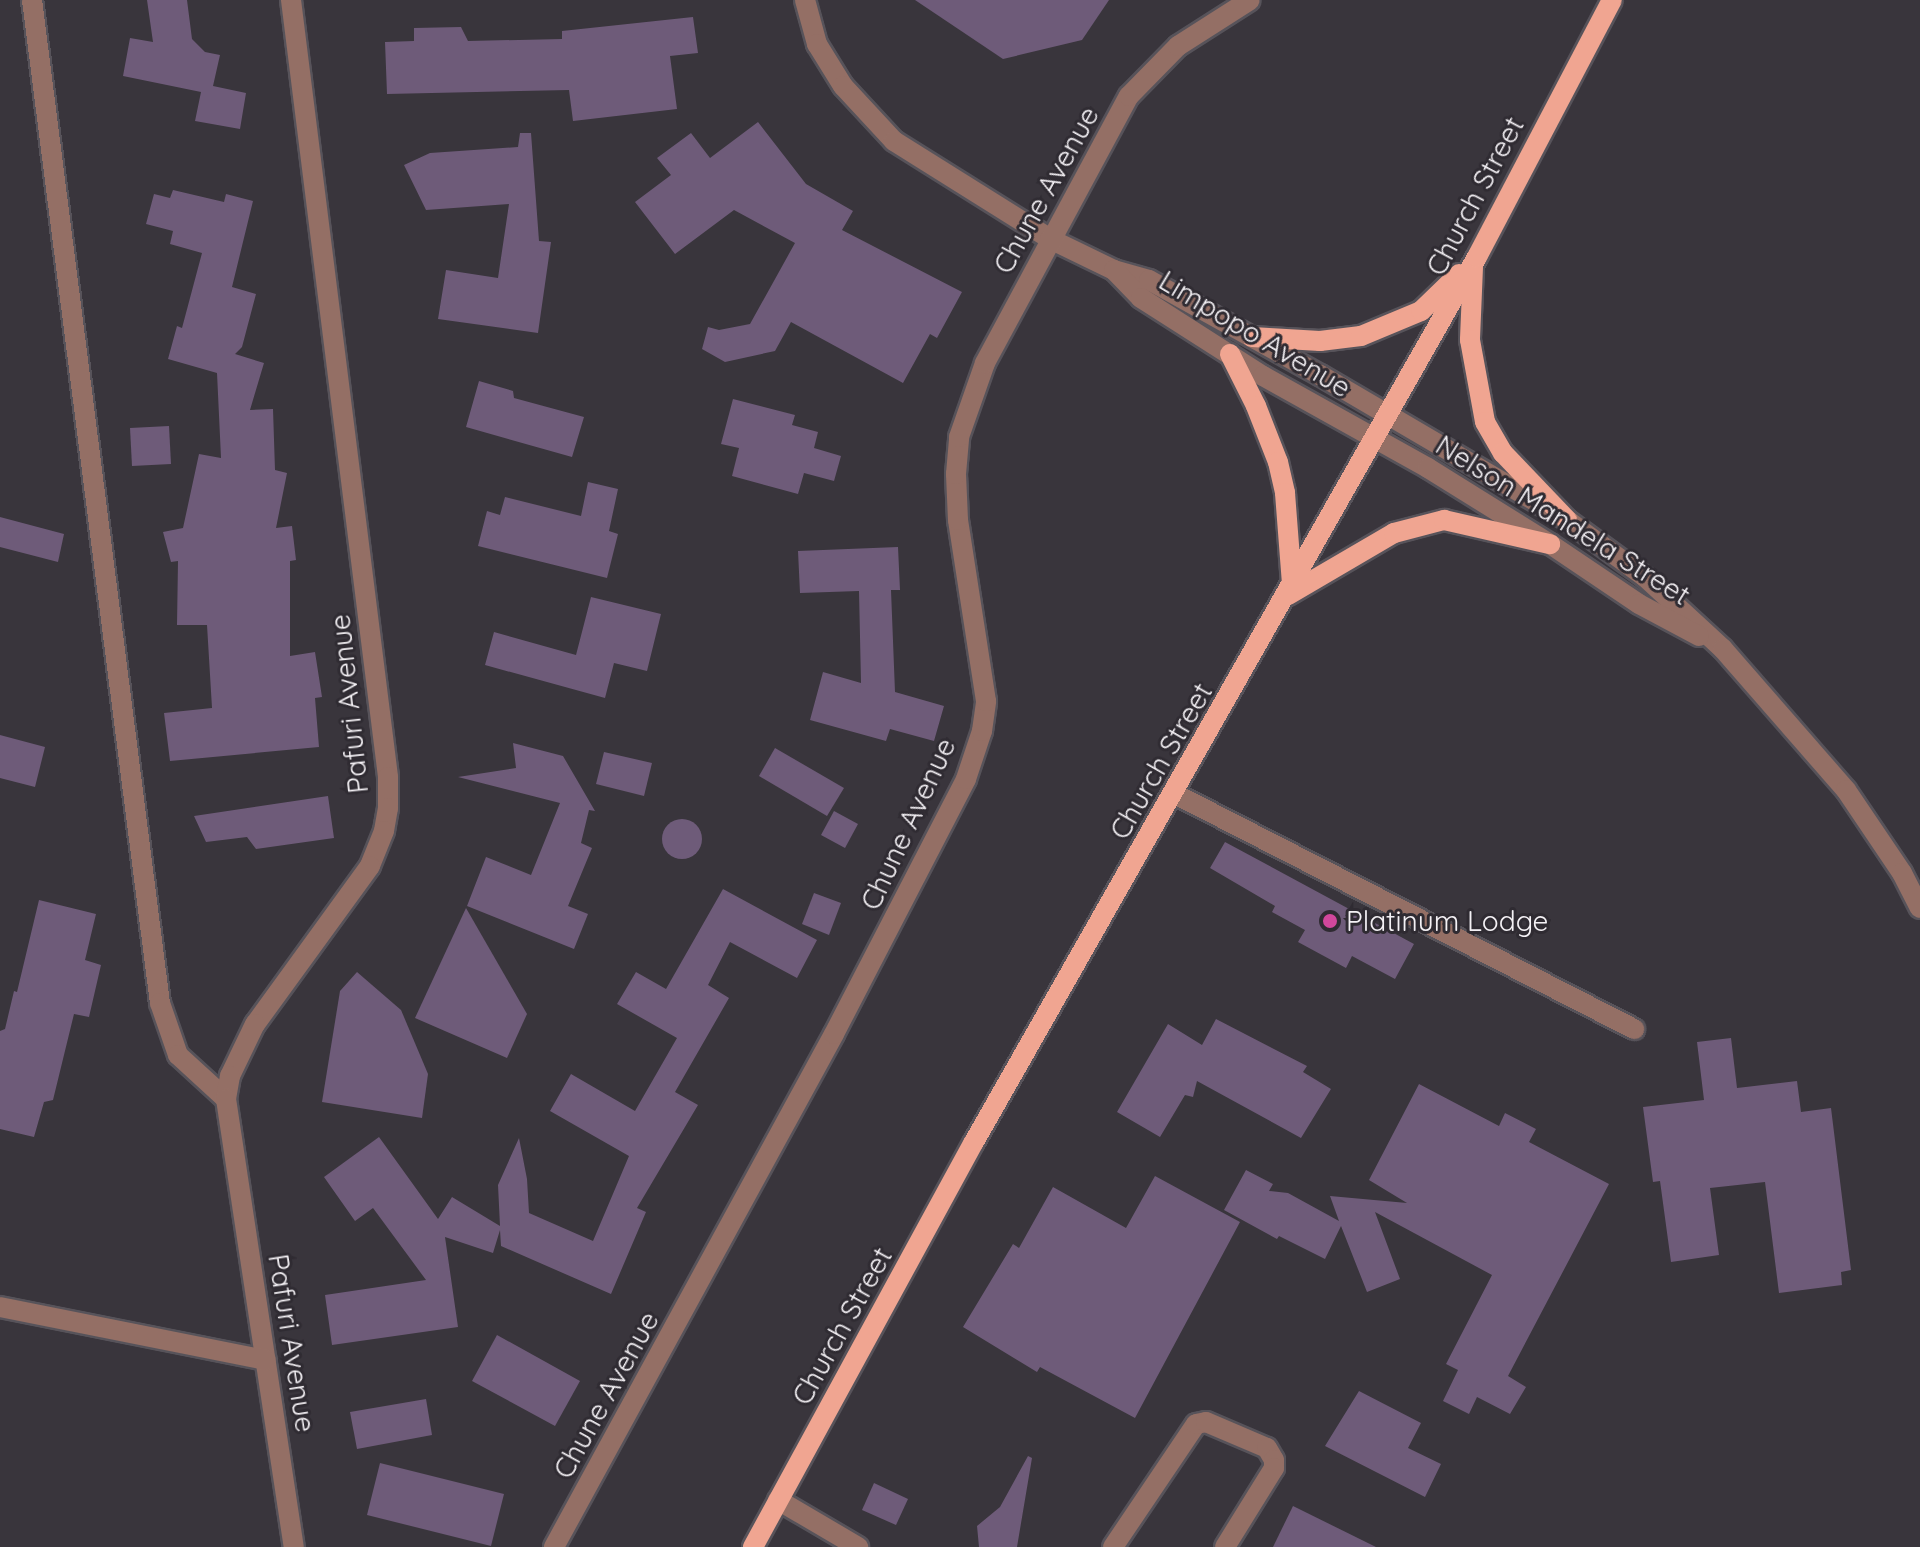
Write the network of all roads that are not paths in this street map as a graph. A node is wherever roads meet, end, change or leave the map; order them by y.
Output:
1 (32, 0) edge
2 (291, 0) edge
3 (805, 0) edge
4 (1250, 0) edge
5 (1612, 0) edge
6 (1050, 239) junction
7 (1475, 260) junction
8 (1114, 270) junction
9 (1252, 337) junction
10 (1230, 354) junction
11 (1387, 415) junction
12 (1374, 437) junction
13 (1567, 520) junction
14 (1550, 544) junction
15 (1290, 590) junction
16 (1723, 649) junction
17 (1175, 794) junction
18 (1920, 908) edge
19 (1634, 1029) dead end
20 (226, 1099) junction
21 (0, 1307) edge
22 (266, 1360) junction
23 (778, 1500) junction
24 (294, 1547) edge
25 (554, 1547) edge
26 (753, 1547) edge
27 (858, 1547) edge
28 (1113, 1547) edge
29 (1225, 1547) edge

1 - 20 street
2 - 20 street, Pafuri Avenue
3 - 6 street, Limpopo Avenue
4 - 6 street, Chune Avenue
5 - 7 main road, Church Street
6 - 8 street, Limpopo Avenue
6 - 25 street, Chune Avenue
7 - 9 main road
7 - 11 main road, Church Street
7 - 13 main road
8 - 9 street, Limpopo Avenue
8 - 10 street, Limpopo Avenue
9 - 11 street, Limpopo Avenue
10 - 12 street, Limpopo Avenue
10 - 15 main road
11 - 12 main road, Church Street
11 - 13 street, Nelson Mandela Street
12 - 14 street, Nelson Mandela Street
12 - 15 main road, Church Street
13 - 16 street, Nelson Mandela Street
14 - 15 main road
14 - 16 street, Nelson Mandela Street
15 - 17 main road, Church Street
16 - 18 street, Nelson Mandela Street
17 - 19 street
17 - 23 main road, Church Street
20 - 22 street, Pafuri Avenue
21 - 22 street
22 - 24 street, Pafuri Avenue
23 - 26 main road, Church Street
23 - 27 street
28 - 29 street

